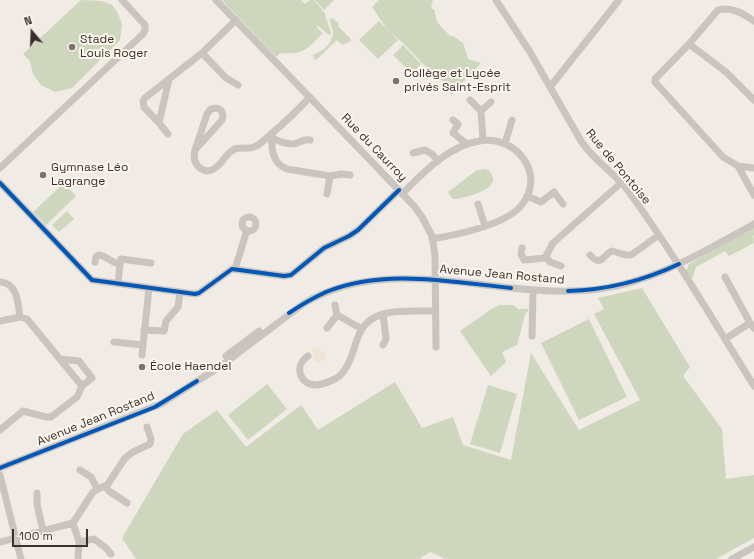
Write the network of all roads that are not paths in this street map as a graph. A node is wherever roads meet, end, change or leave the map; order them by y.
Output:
1 (122, 0) edge
2 (216, 0) edge
3 (496, 0) edge
4 (619, 0) edge
5 (236, 20) junction
6 (754, 21) edge
7 (690, 44) junction
8 (202, 53) junction
9 (169, 79) junction
10 (238, 85) dead end
11 (550, 87) junction
12 (310, 97) junction
13 (470, 100) dead end
14 (754, 100) edge
15 (491, 102) dead end
16 (481, 111) junction
17 (453, 120) dead end
18 (512, 120) dead end
19 (158, 123) junction
20 (168, 134) dead end
21 (271, 137) junction
22 (310, 140) dead end
23 (483, 140) junction
24 (505, 143) junction
25 (467, 144) junction
26 (195, 150) junction
27 (413, 153) dead end
28 (438, 161) junction
29 (738, 166) junction
30 (0, 168) edge
31 (754, 168) edge
32 (350, 175) dead end
33 (330, 176) junction
34 (0, 182) edge
35 (621, 183) junction
36 (400, 192) junction
37 (327, 194) dead end
38 (754, 195) edge
39 (526, 196) junction
40 (478, 204) dead end
41 (563, 204) dead end
42 (754, 224) edge
43 (485, 226) junction
44 (247, 230) dead end
45 (659, 235) junction
46 (432, 238) junction
47 (522, 248) dead end
48 (546, 257) junction
49 (592, 257) dead end
50 (95, 262) dead end
51 (151, 263) dead end
52 (120, 264) junction
53 (679, 264) junction
54 (561, 266) dead end
55 (235, 269) junction
56 (725, 277) dead end
57 (436, 280) junction
58 (0, 282) edge
59 (118, 283) junction
60 (148, 288) junction
61 (533, 290) junction
62 (180, 292) junction
63 (335, 305) dead end
64 (435, 311) junction
65 (338, 314) junction
66 (383, 314) junction
67 (20, 317) junction
68 (0, 321) edge
69 (752, 326) edge
70 (327, 328) dead end
71 (362, 329) junction
72 (144, 330) junction
73 (532, 336) dead end
74 (725, 339) junction
75 (387, 341) dead end
76 (114, 342) dead end
77 (143, 345) junction
78 (436, 347) dead end
79 (142, 355) dead end
80 (308, 356) dead end
81 (60, 359) junction
82 (82, 386) junction
83 (754, 386) edge
84 (147, 426) dead end
85 (0, 430) edge
86 (0, 468) edge
87 (80, 470) dead end
88 (0, 475) edge
89 (105, 486) junction
90 (97, 488) junction
91 (38, 492) dead end
92 (4, 503) edge
93 (127, 503) dead end
94 (73, 523) junction
95 (43, 531) junction
96 (16, 538) junction
97 (0, 542) edge
98 (79, 542) junction
99 (754, 547) edge
100 (111, 554) dead end
101 (21, 559) edge
102 (78, 559) edge
103 (732, 559) edge

1 - 30 street
2 - 5 street, Rue du Caurroy
3 - 11 street, Rue de Pontoise
4 - 11 street
5 - 8 street
5 - 12 street, Rue du Caurroy
6 - 7 street
7 - 14 street
7 - 29 street
8 - 9 street
8 - 10 street
9 - 19 street
9 - 19 street
11 - 35 street, Rue de Pontoise
12 - 21 street
12 - 36 street, Rue du Caurroy
13 - 16 street
15 - 16 street
16 - 23 street
17 - 25 street
18 - 24 street
19 - 20 street
21 - 22 street
21 - 26 street
21 - 33 street
23 - 24 street
23 - 25 street
24 - 39 street
25 - 28 street
26 - 26 street
27 - 28 street
28 - 36 street
29 - 31 street
29 - 38 street
32 - 33 street
33 - 37 street
34 - 59 street
35 - 45 street, Rue de Pontoise
35 - 48 street
36 - 46 street, Rue du Caurroy
36 - 55 street
39 - 41 street
39 - 43 street
40 - 43 street
42 - 53 street, Avenue Jean Rostand
43 - 46 street
44 - 55 street
45 - 49 street
45 - 53 street, Rue de Pontoise
46 - 57 street, Rue du Caurroy
47 - 48 street
48 - 54 street
50 - 52 street
51 - 52 street
52 - 59 street
53 - 61 street, Avenue Jean Rostand
53 - 74 street, Rue de Pontoise
55 - 62 street
56 - 69 street
57 - 61 street, Avenue Jean Rostand
57 - 64 street, Rue du Caurroy
57 - 86 street, Avenue Jean Rostand
58 - 67 street
59 - 60 street
60 - 62 street
60 - 72 street
61 - 73 street
62 - 72 street
63 - 65 street
64 - 66 street
64 - 78 street, Rue du Caurroy
65 - 70 street
65 - 71 street
66 - 71 street
66 - 75 street
67 - 68 street
67 - 81 street
69 - 74 street
71 - 80 street
72 - 77 street
74 - 83 street, Rue de Pontoise
76 - 77 street
77 - 79 street
81 - 82 street
81 - 82 street
82 - 85 street
84 - 89 street
87 - 90 street
88 - 92 street
89 - 90 street
89 - 93 street
90 - 94 street
91 - 95 street
92 - 96 street
94 - 95 street
94 - 98 street
95 - 96 street
96 - 97 street
96 - 101 street
98 - 100 street
98 - 102 street
99 - 103 street

